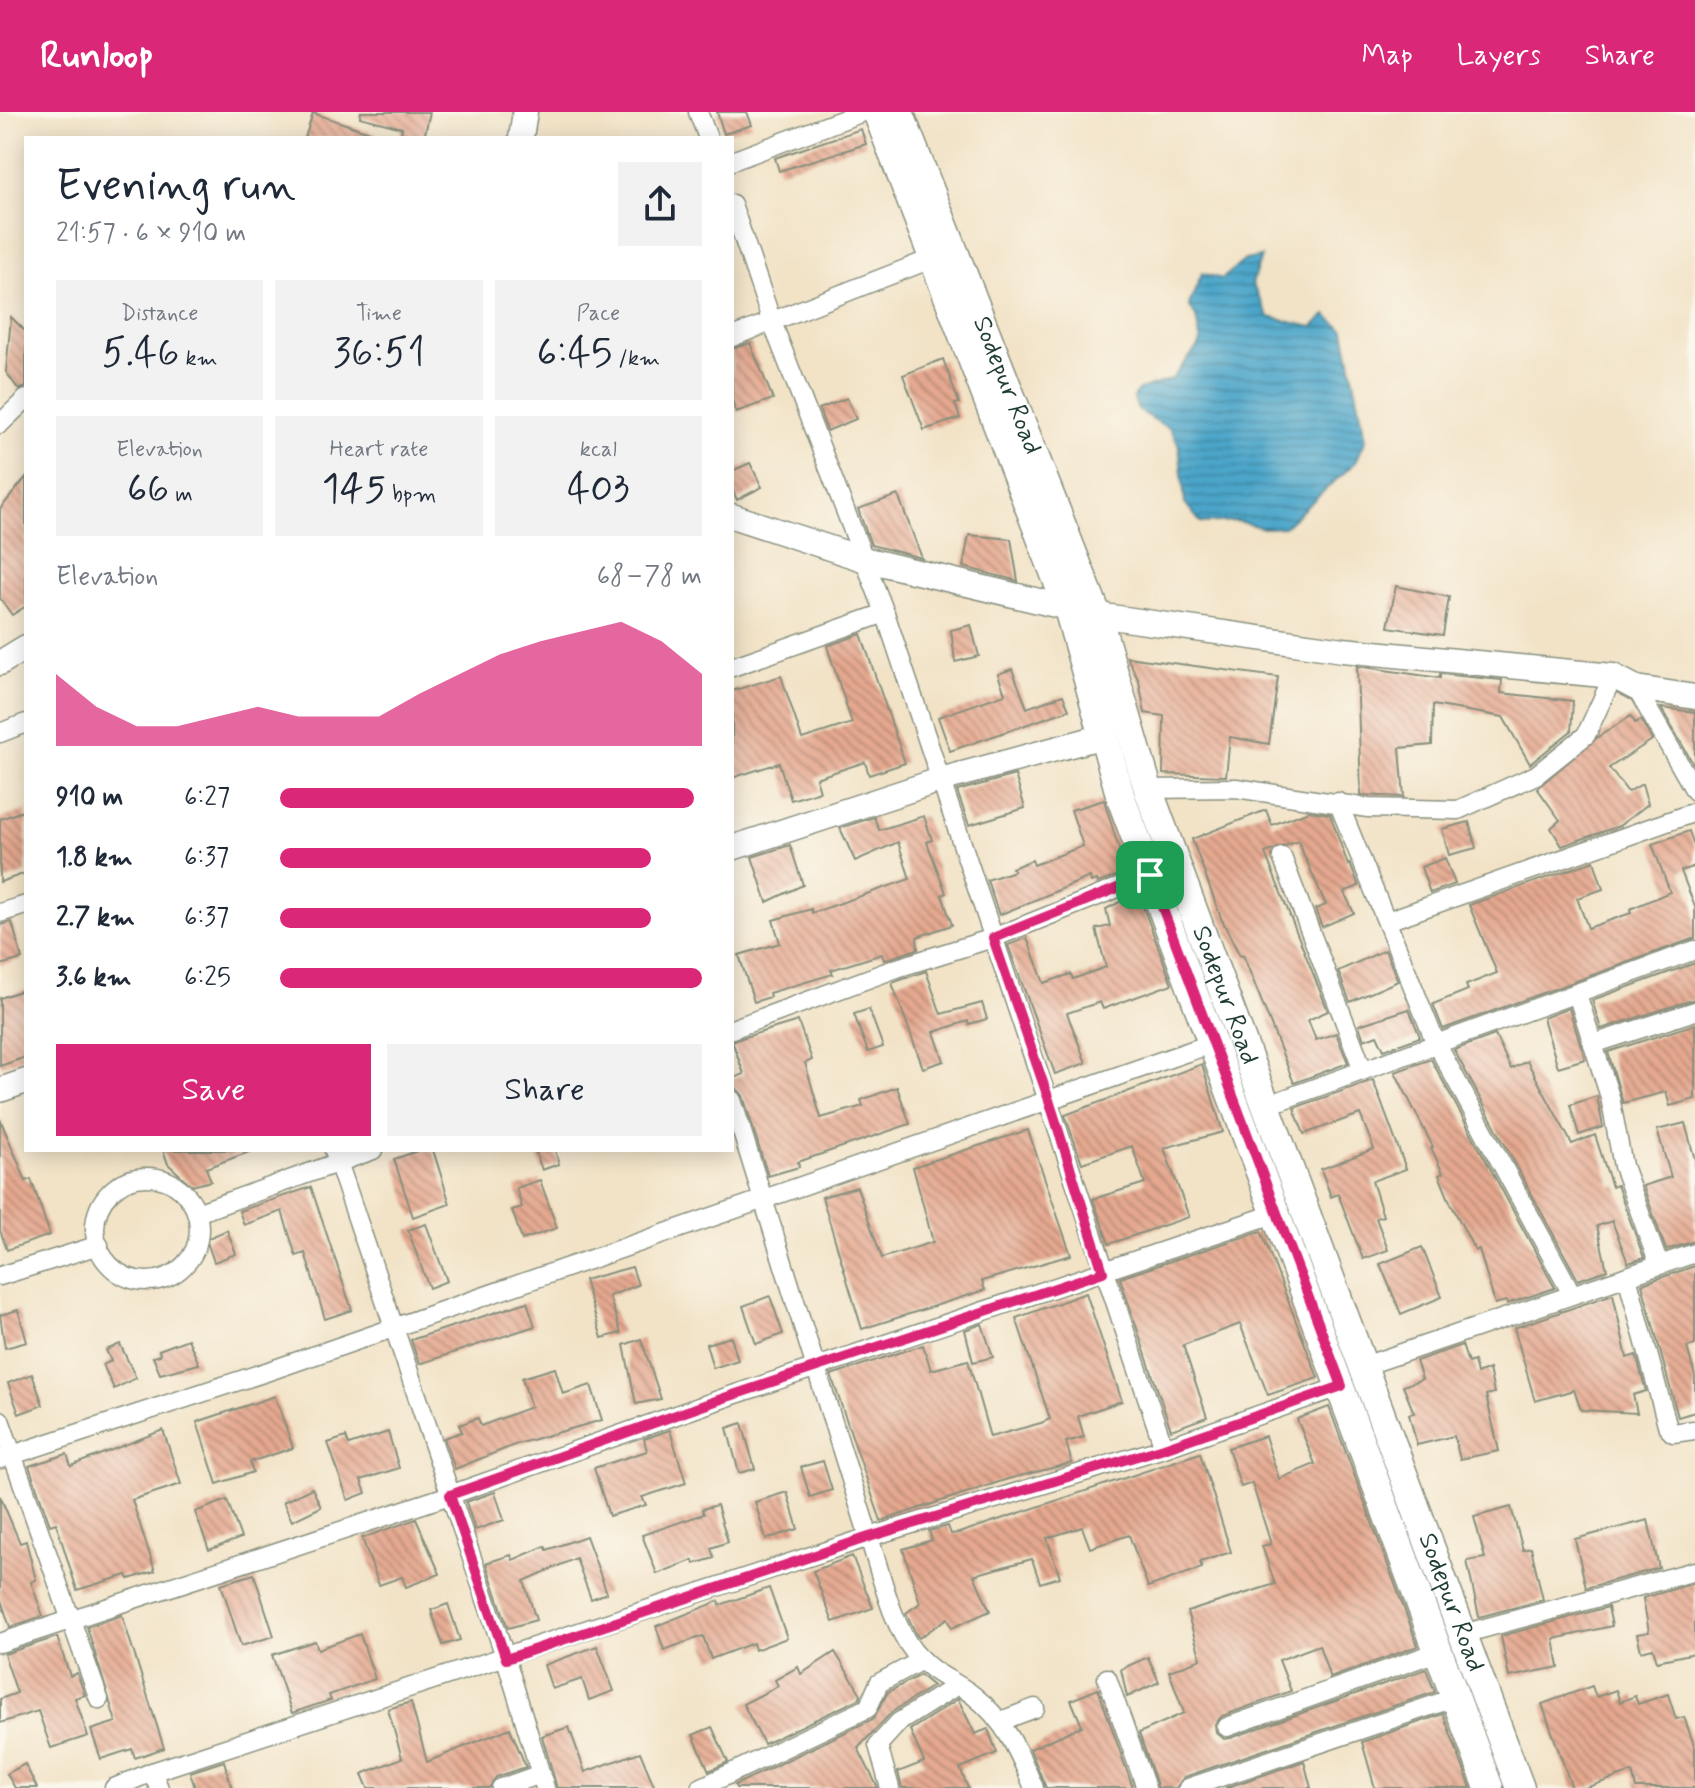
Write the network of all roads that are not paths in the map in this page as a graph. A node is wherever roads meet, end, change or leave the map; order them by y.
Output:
1 (525, 112) edge
2 (698, 112) edge
3 (863, 112) edge
4 (877, 112) edge
5 (899, 112) edge
6 (521, 136) edge
7 (707, 136) edge
8 (734, 160) edge
9 (734, 210) edge
10 (931, 259) junction
11 (772, 322) junction
12 (734, 336) edge
13 (24, 401) edge
14 (0, 424) edge
15 (734, 517) edge
16 (863, 559) junction
17 (1068, 608) junction
18 (885, 613) junction
19 (1097, 615) junction
20 (24, 648) edge
21 (0, 663) edge
22 (734, 666) edge
23 (1613, 676) junction
24 (1636, 688) junction
25 (1695, 697) edge
26 (24, 724) edge
27 (0, 733) edge
28 (1104, 736) junction
29 (940, 780) junction
30 (1148, 789) junction
31 (1695, 791) edge
32 (1338, 802) junction
33 (1695, 812) edge
34 (734, 847) edge
35 (1282, 857) dead end
36 (1150, 875) junction
37 (24, 906) edge
38 (0, 913) edge
39 (1387, 921) junction
40 (993, 938) junction
41 (1695, 950) edge
42 (1577, 994) junction
43 (1695, 1011) edge
44 (734, 1028) edge
45 (1213, 1043) junction
46 (1593, 1044) junction
47 (1437, 1045) junction
48 (1363, 1070) junction
49 (24, 1082) edge
50 (0, 1090) edge
51 (1049, 1100) junction
52 (1268, 1105) junction
53 (734, 1107) edge
54 (361, 1152) edge
55 (336, 1156) edge
56 (762, 1199) junction
57 (197, 1213) junction
58 (1277, 1213) junction
59 (99, 1245) junction
60 (1695, 1253) edge
61 (1659, 1265) junction
62 (1103, 1272) junction
63 (0, 1276) edge
64 (1627, 1276) junction
65 (1572, 1294) junction
66 (393, 1326) junction
67 (818, 1366) junction
68 (1364, 1366) junction
69 (1342, 1386) junction
70 (0, 1420) edge
71 (1695, 1431) edge
72 (1164, 1448) junction
73 (5, 1457) edge
74 (450, 1495) junction
75 (869, 1537) junction
76 (1695, 1571) edge
77 (70, 1621) junction
78 (1463, 1634) junction
79 (0, 1643) edge
80 (1440, 1651) junction
81 (506, 1659) junction
82 (922, 1660) junction
83 (1107, 1678) dead end
84 (956, 1686) junction
85 (1457, 1697) junction
86 (99, 1699) dead end
87 (1035, 1708) dead end
88 (1001, 1721) junction
89 (1227, 1727) dead end
90 (156, 1780) edge
91 (543, 1781) edge
92 (1231, 1781) edge
93 (114, 1788) edge
94 (501, 1788) edge
95 (700, 1788) edge
96 (890, 1788) edge
97 (1034, 1788) edge
98 (1146, 1788) edge
99 (1188, 1788) edge
100 (1489, 1788) edge
101 (1520, 1788) edge

1 - 6 street
2 - 7 street
3 - 8 street
4 - 10 main road
5 - 19 main road, Sodepur Road
9 - 11 street
10 - 11 street
10 - 17 main road
11 - 12 street
11 - 16 street
13 - 14 street
15 - 16 street
16 - 17 street
16 - 18 street
17 - 19 street
17 - 28 main road
18 - 22 street
18 - 29 street
19 - 23 street
19 - 30 main road, Sodepur Road
20 - 21 street
23 - 24 street
23 - 32 street
24 - 25 street
24 - 31 street
26 - 27 street
28 - 29 street
28 - 36 main road
29 - 34 street
29 - 40 street
30 - 32 street
30 - 52 main road, Sodepur Road
32 - 39 street
33 - 39 street
35 - 48 street
36 - 40 street
36 - 45 main road
37 - 38 street
39 - 47 street
40 - 44 street
40 - 51 street
41 - 42 street
42 - 46 street
42 - 47 street
43 - 46 street
45 - 51 street
45 - 58 main road
46 - 61 street
47 - 48 street
47 - 65 street
48 - 52 street
49 - 50 street
51 - 56 street
51 - 62 street
52 - 68 main road, Sodepur Road
53 - 56 street
54 - 55 street
55 - 57 street
55 - 66 street
56 - 66 street
56 - 67 street
57 - 59 street
57 - 59 street
58 - 62 street
58 - 69 main road
59 - 63 street
60 - 61 street
61 - 64 street
62 - 67 street
62 - 72 street
64 - 65 street
64 - 71 street
65 - 68 street
66 - 73 street
66 - 74 street
67 - 74 street
67 - 75 street
68 - 78 main road, Sodepur Road
69 - 72 street
69 - 80 main road
70 - 73 street
72 - 75 street
73 - 77 street
74 - 77 street
74 - 81 street
75 - 81 street
75 - 82 street
76 - 78 street
77 - 79 street
77 - 86 street
78 - 101 main road, Sodepur Road
80 - 85 main road
80 - 89 street
81 - 90 street
81 - 91 street
82 - 84 street
82 - 95 street
83 - 98 street
84 - 88 street
84 - 96 street
85 - 92 street
85 - 100 main road
87 - 88 street
88 - 97 street
90 - 93 street
91 - 94 street
92 - 99 street

